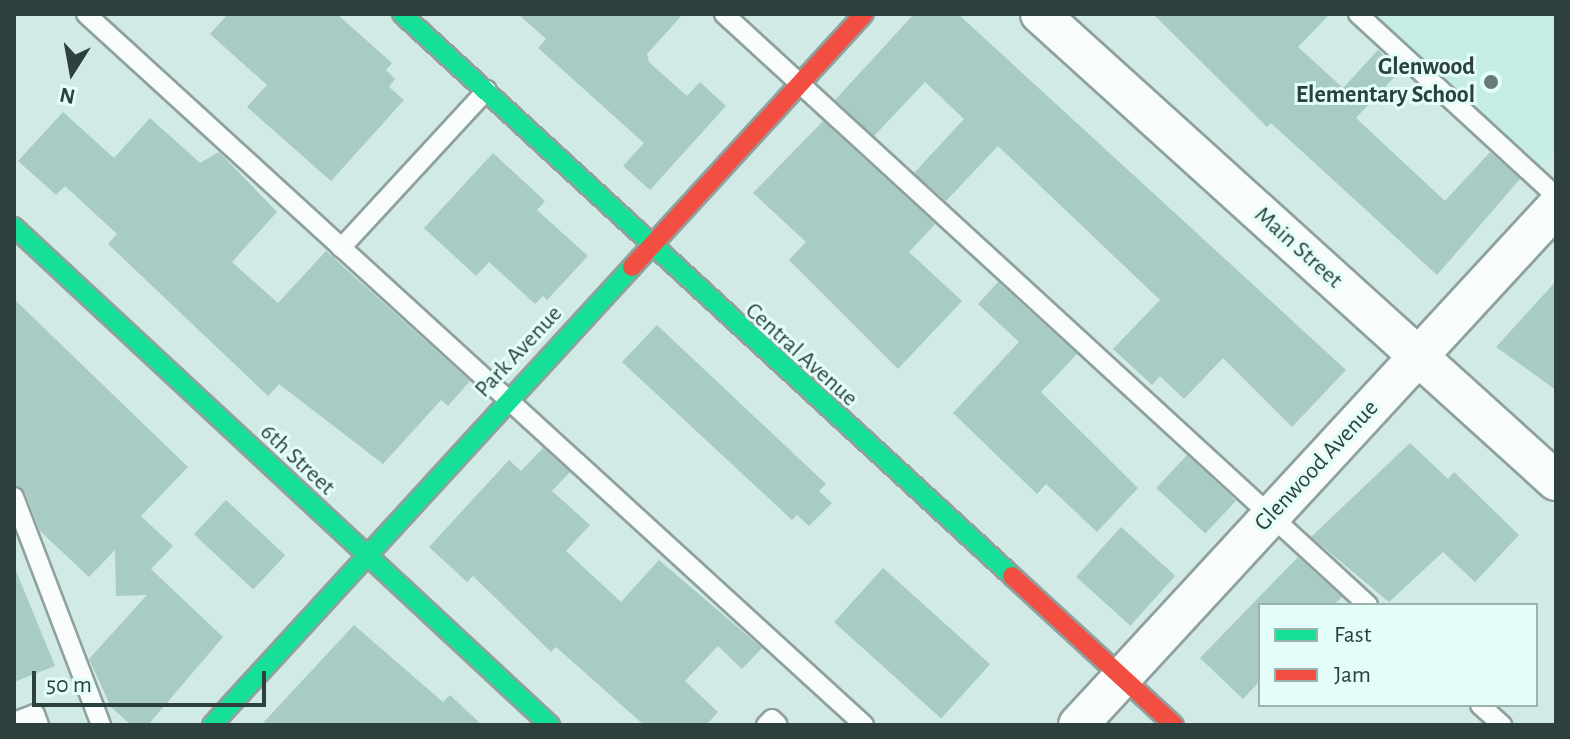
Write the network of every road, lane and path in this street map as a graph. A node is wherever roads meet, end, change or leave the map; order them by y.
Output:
1 (86, 14) edge
2 (402, 14) edge
3 (724, 14) edge
4 (864, 14) edge
5 (1040, 14) edge
6 (1358, 14) edge
7 (801, 83) junction
8 (487, 90) junction
9 (1556, 196) edge
10 (1556, 207) edge
11 (14, 227) edge
12 (341, 248) junction
13 (647, 248) junction
14 (1418, 356) junction
15 (508, 400) junction
16 (1556, 481) edge
17 (14, 497) edge
18 (1269, 518) junction
19 (364, 555) junction
20 (1366, 603) edge
21 (1122, 677) junction
22 (1482, 707) edge
23 (225, 710) junction
24 (14, 722) edge
25 (39, 725) edge
26 (101, 725) edge
27 (212, 725) edge
28 (242, 725) edge
29 (550, 725) edge
30 (766, 725) edge
31 (778, 725) edge
32 (864, 725) edge
33 (1078, 725) edge
34 (1174, 725) edge
35 (1502, 725) edge

1 - 12 lane
2 - 8 street, Central Avenue
3 - 7 lane
4 - 7 street, Park Avenue
5 - 14 street, Main Street
6 - 9 lane
7 - 13 street, Park Avenue
7 - 18 lane
8 - 12 lane
8 - 13 street, Central Avenue
10 - 14 street, Glenwood Avenue
11 - 19 street, 6th Street
12 - 15 lane
13 - 15 street, Park Avenue
13 - 21 street, Central Avenue
14 - 16 street, Main Street
14 - 18 street, Glenwood Avenue
15 - 19 street, Park Avenue
15 - 32 lane
17 - 26 lane
18 - 20 lane
18 - 21 street, Glenwood Avenue
19 - 23 street, Park Avenue
19 - 29 street, 6th Street
21 - 33 street, Glenwood Avenue
21 - 34 street, Central Avenue
22 - 35 lane
23 - 27 street, Park Avenue
23 - 28 lane
24 - 25 lane
30 - 31 lane

